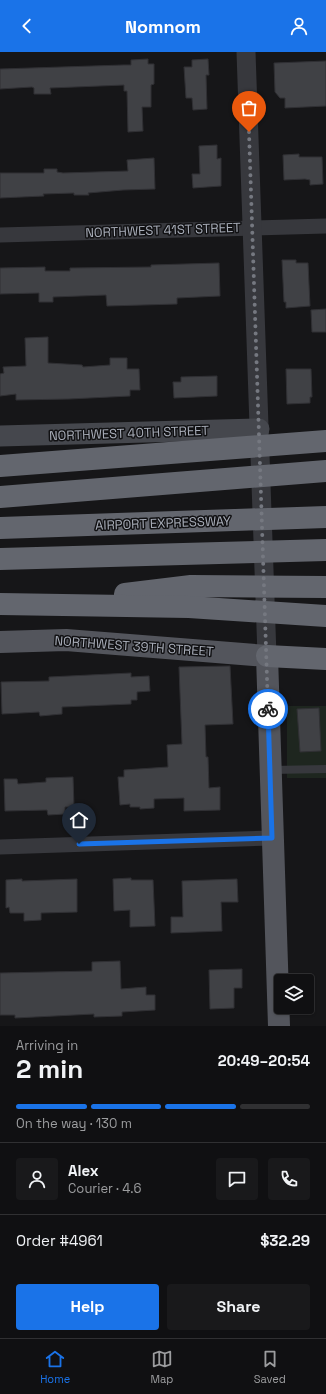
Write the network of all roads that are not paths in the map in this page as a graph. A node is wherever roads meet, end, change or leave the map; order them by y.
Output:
1 (246, 52) edge
2 (326, 226) edge
3 (252, 228) junction
4 (0, 235) edge
5 (259, 429) junction
6 (0, 436) edge
7 (320, 441) edge
8 (0, 456) edge
9 (127, 456) junction
10 (0, 466) edge
11 (324, 472) edge
12 (0, 496) edge
13 (326, 517) edge
14 (0, 528) edge
15 (326, 550) edge
16 (0, 558) edge
17 (326, 587) edge
18 (190, 596) junction
19 (0, 604) edge
20 (326, 616) edge
21 (0, 642) edge
22 (267, 656) junction
23 (326, 659) edge
24 (326, 769) edge
25 (270, 770) junction
26 (272, 838) junction
27 (0, 847) edge
28 (279, 1026) edge

1 - 3 street
2 - 3 street, NORTHWEST 41ST STREET
3 - 4 street, NORTHWEST 41ST STREET
3 - 5 street
5 - 6 main road, NORTHWEST 40TH STREET
5 - 22 street
7 - 9 highway
8 - 9 highway
9 - 10 highway
11 - 12 highway
13 - 14 highway, AIRPORT EXPRESSWAY
15 - 16 highway
17 - 18 highway
18 - 19 highway
18 - 20 highway
21 - 22 main road, NORTHWEST 39TH STREET
22 - 23 highway
22 - 25 main road
24 - 25 lane
25 - 26 main road
26 - 27 street
26 - 28 main road

